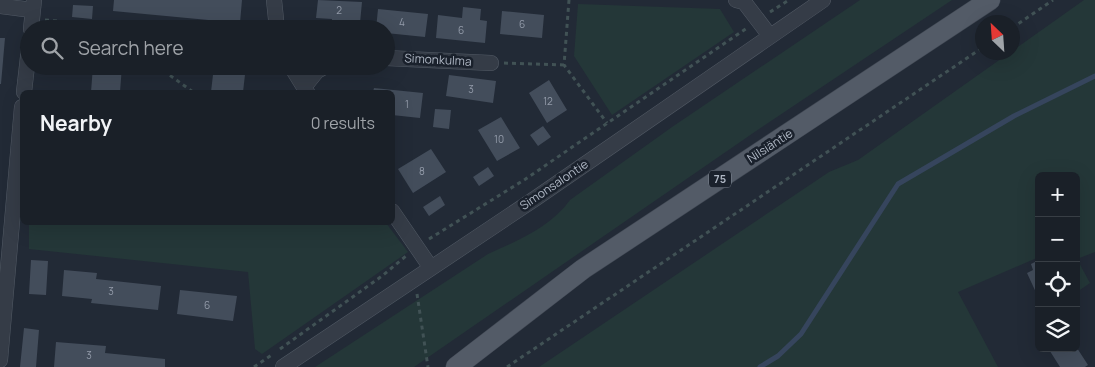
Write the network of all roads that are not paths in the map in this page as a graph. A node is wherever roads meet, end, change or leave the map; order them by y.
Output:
1 (274, 0) edge
2 (736, 0) edge
3 (823, 0) edge
4 (990, 0) edge
5 (0, 6) edge
6 (32, 14) edge
7 (276, 20) edge
8 (770, 36) junction
9 (395, 58) edge
10 (491, 63) road end
11 (26, 75) edge
12 (297, 75) edge
13 (315, 75) edge
14 (24, 90) edge
15 (306, 90) edge
16 (20, 123) edge
17 (395, 215) edge
18 (6, 237) edge
19 (431, 268) junction
20 (0, 360) edge
21 (283, 367) edge
22 (456, 367) edge

1 - 7 street
2 - 8 street
3 - 8 street, Simonsalontie
4 - 22 main road, Nilsiäntie / 75
5 - 6 street
8 - 19 street, Simonsalontie
9 - 10 street, Simonkulma
11 - 14 street
12 - 15 street
13 - 15 street
16 - 18 street
17 - 19 street
18 - 20 street
19 - 21 street, Simonsalontie

